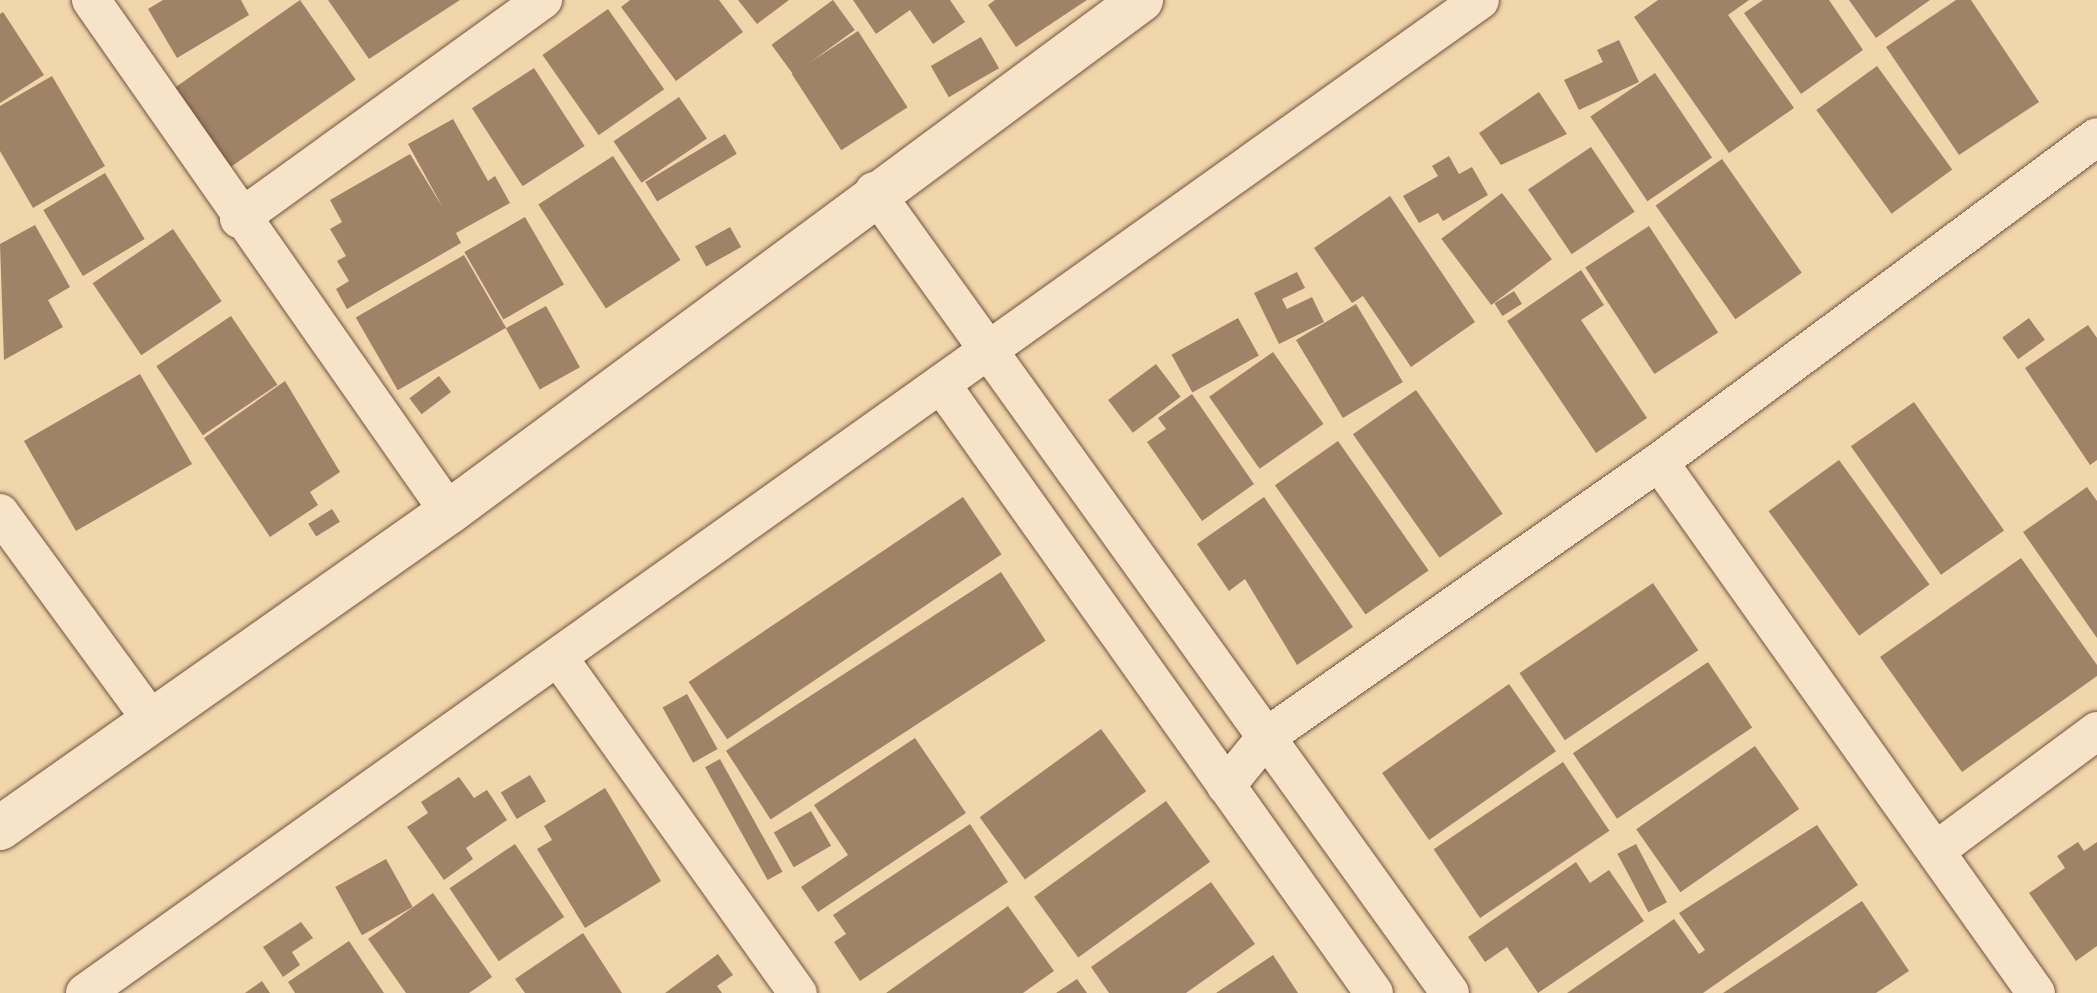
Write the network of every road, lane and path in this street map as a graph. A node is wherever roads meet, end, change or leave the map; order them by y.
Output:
1 (91, 0) edge
2 (543, 0) edge
3 (1141, 0) edge
4 (1480, 0) edge
5 (2097, 137) edge
6 (874, 191) junction
7 (239, 219) junction
8 (989, 350) junction
9 (941, 384) junction
10 (1659, 462) junction
11 (449, 512) junction
12 (0, 513) edge
13 (558, 657) junction
14 (151, 719) junction
15 (2097, 731) edge
16 (1239, 761) junction
17 (0, 828) edge
18 (1938, 849) junction
19 (85, 993) edge
20 (798, 993) edge
21 (1374, 993) edge
22 (1450, 993) edge
23 (2036, 993) edge

1 - 7 street
2 - 7 street
3 - 6 street
4 - 8 street
5 - 10 street
6 - 8 street
6 - 11 street
7 - 11 street
8 - 9 street
8 - 16 street
9 - 13 street
9 - 16 street
10 - 16 street
10 - 18 street
11 - 14 street
12 - 14 street
13 - 19 street
13 - 20 street
14 - 17 street
15 - 18 street
16 - 21 street
16 - 22 street
18 - 23 street

